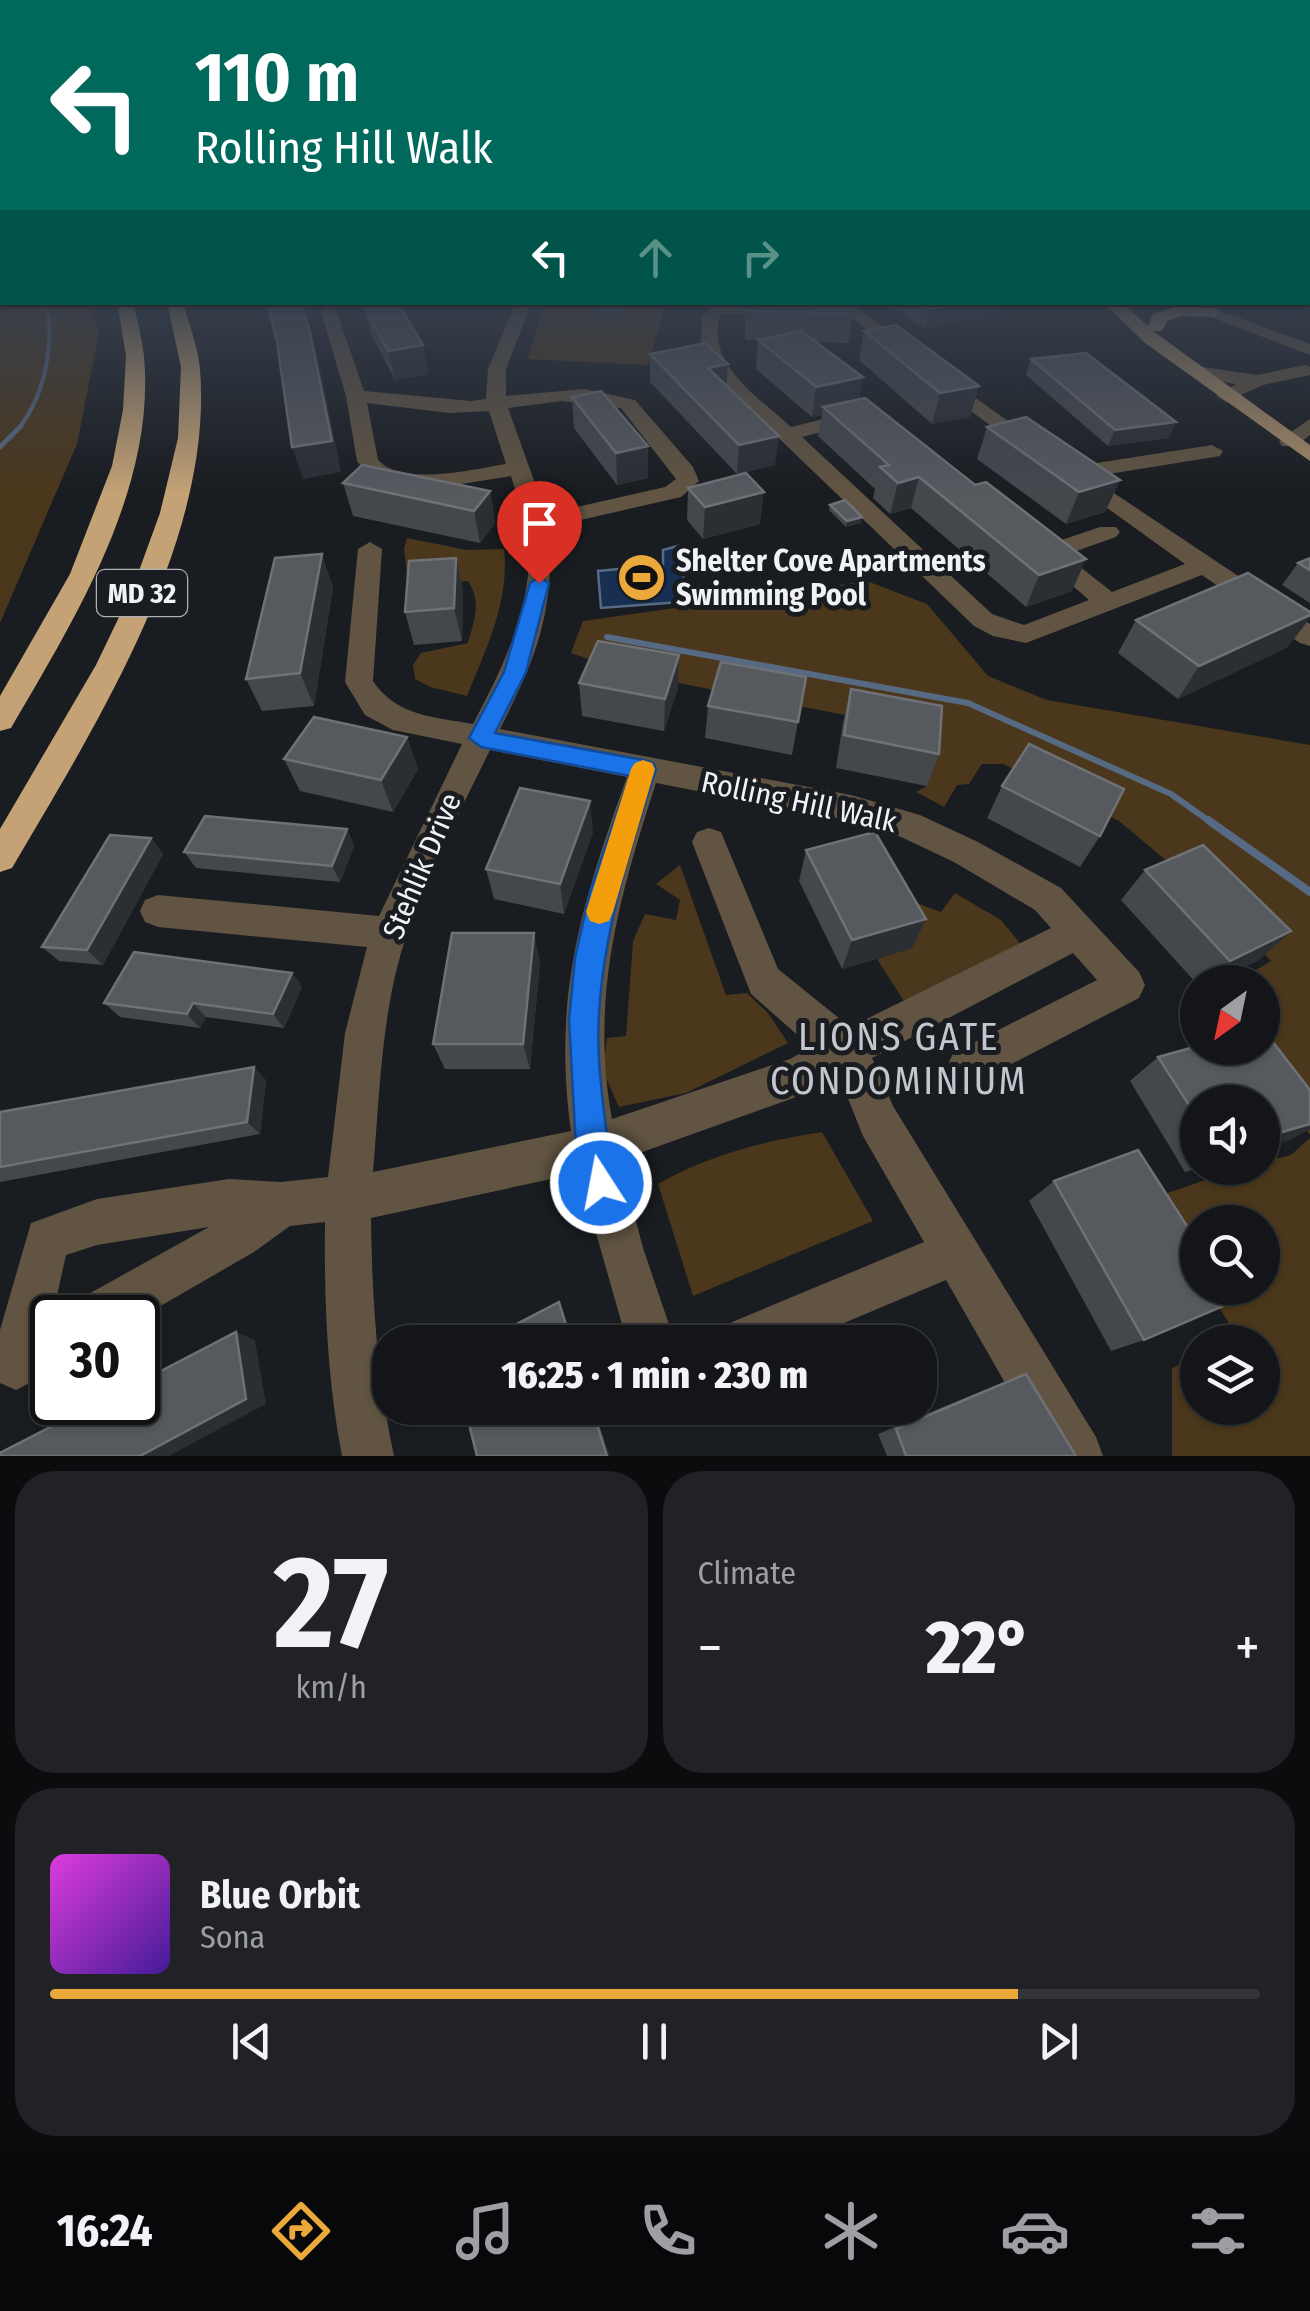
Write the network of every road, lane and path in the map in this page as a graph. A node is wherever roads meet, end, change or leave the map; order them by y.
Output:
1 (136, 358) edge
2 (188, 358) edge
3 (344, 358) edge
4 (501, 358) edge
5 (713, 358) edge
6 (915, 358) edge
7 (1177, 358) edge
8 (1183, 358) edge
9 (1194, 370) junction
10 (1307, 371) edge
11 (1257, 381) junction
12 (356, 396) junction
13 (1226, 396) junction
14 (496, 404) junction
15 (878, 418) edge
16 (1310, 425) edge
17 (784, 435) junction
18 (1289, 442) junction
19 (1212, 451) dead end
20 (1310, 455) edge
21 (520, 468) junction
22 (1071, 474) junction
23 (538, 523) junction
24 (1108, 532) dead end
25 (370, 549) dead end
26 (1203, 566) junction
27 (1108, 602) junction
28 (1310, 637) edge
29 (0, 720) edge
30 (481, 738) junction
31 (644, 769) junction
32 (709, 842) dead end
33 (0, 858) edge
34 (158, 911) dead end
35 (1080, 932) junction
36 (390, 933) junction
37 (848, 1050) junction
38 (967, 1067) dead end
39 (592, 1148) junction
40 (348, 1200) junction
41 (281, 1205) junction
42 (954, 1253) junction
43 (33, 1295) edge
44 (131, 1295) edge
45 (30, 1308) edge
46 (646, 1325) edge
47 (782, 1325) edge
48 (30, 1356) edge
49 (368, 1456) edge
50 (1078, 1456) edge

1 - 29 highway, MD 32
2 - 33 highway, MD 32
3 - 12 street
4 - 14 street, Stehlik Drive
5 - 17 street
6 - 22 street
7 - 9 main road
8 - 9 main road
9 - 11 street
9 - 13 main road
10 - 11 street
11 - 13 street
12 - 14 street
12 - 21 street
13 - 18 main road
14 - 21 street, Stehlik Drive
14 - 23 street
15 - 17 street
16 - 18 street
17 - 27 street
18 - 20 main road
19 - 22 street
21 - 23 street, Stehlik Drive
22 - 26 street
23 - 30 street, Stehlik Drive
24 - 27 street
25 - 30 street, Rolling Hill Walk
26 - 27 street
26 - 28 street
30 - 31 street, Rolling Hill Walk
30 - 36 street, Stehlik Drive
31 - 35 street, Rolling Hill Walk
31 - 39 street
32 - 37 street
34 - 36 street
35 - 37 street
35 - 38 street, Rolling Hill Walk
36 - 40 street, Stehlik Drive
37 - 39 street
37 - 42 street
39 - 40 street
39 - 46 street
40 - 41 street
40 - 49 street, Stehlik Drive
41 - 43 street
41 - 44 street
42 - 47 street
42 - 50 street
45 - 48 street

